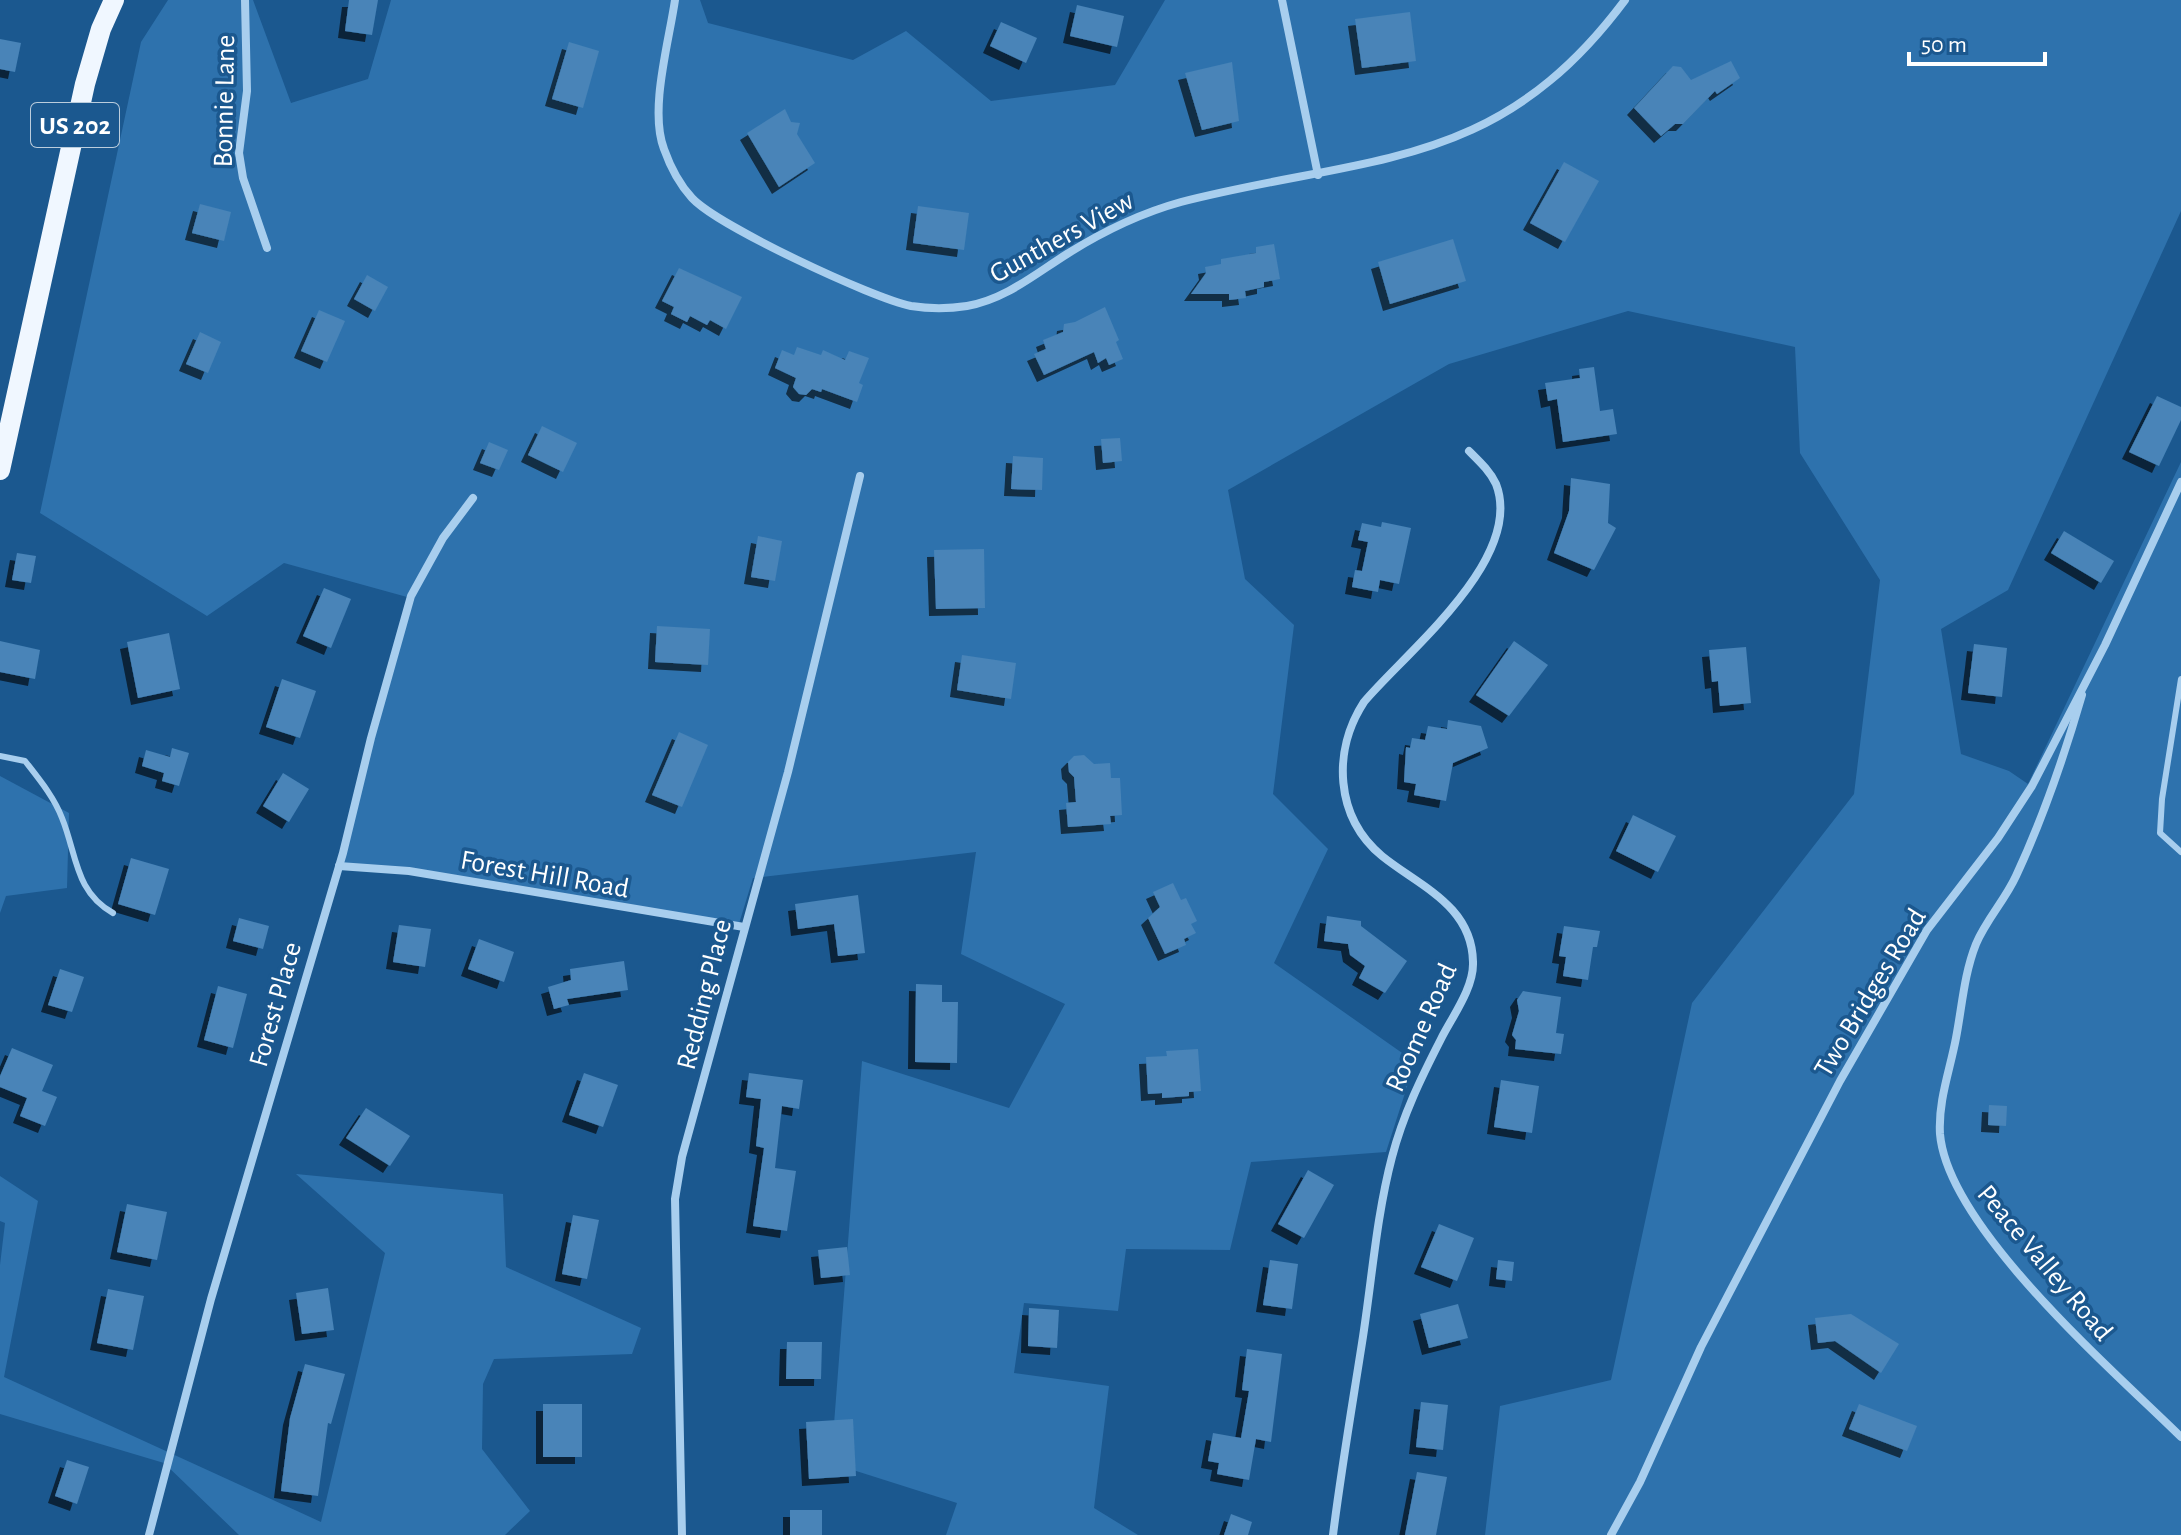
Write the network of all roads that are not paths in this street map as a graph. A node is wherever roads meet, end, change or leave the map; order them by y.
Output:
1 (114, 0) edge
2 (245, 0) edge
3 (675, 0) edge
4 (1282, 0) edge
5 (1625, 0) edge
6 (1318, 175) junction
7 (267, 248) dead end
8 (1469, 451) dead end
9 (0, 470) edge
10 (860, 476) dead end
11 (2181, 482) edge
12 (473, 498) dead end
13 (2087, 679) junction
14 (2181, 679) edge
15 (0, 756) edge
16 (2181, 852) edge
17 (339, 866) junction
18 (113, 913) dead end
19 (744, 927) junction
20 (2181, 1437) edge
21 (149, 1535) edge
22 (682, 1535) edge
23 (1333, 1535) edge
24 (1611, 1535) edge

1 - 9 main road, US 202
2 - 7 street, Bonnie Lane
3 - 6 street, Gunthers View
4 - 6 street
5 - 6 street, Gunthers View
8 - 23 street, Roome Road
10 - 19 street, Redding Place
11 - 13 street, Two Bridges Road
12 - 17 street, Forest Place
13 - 20 street, Peace Valley Road
13 - 24 street, Two Bridges Road
14 - 16 lane
15 - 18 lane
17 - 19 street, Forest Hill Road
17 - 21 street, Forest Place
19 - 22 street, Redding Place

